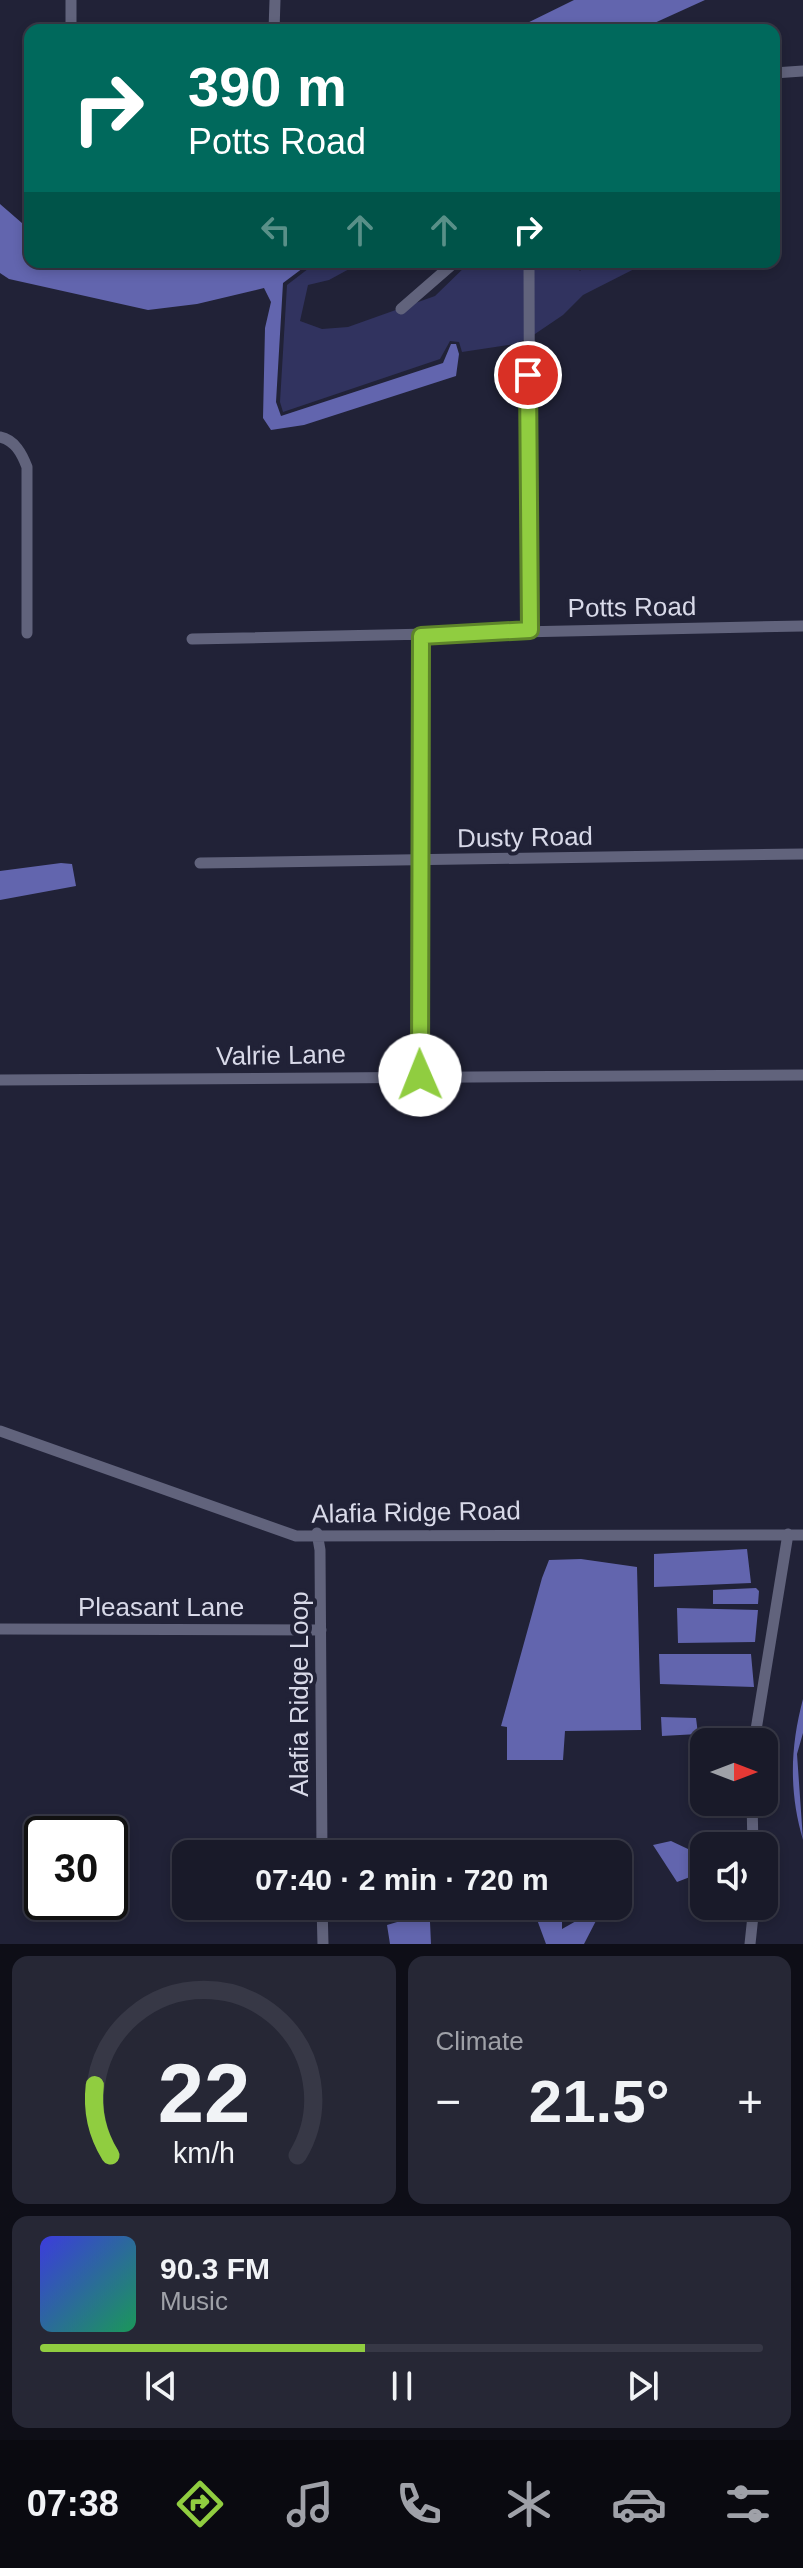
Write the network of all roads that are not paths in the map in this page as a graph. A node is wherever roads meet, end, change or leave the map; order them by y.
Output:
1 (71, 0) edge
2 (275, 0) edge
3 (71, 24) edge
4 (274, 24) edge
5 (803, 71) edge
6 (780, 73) edge
7 (448, 268) edge
8 (529, 268) edge
9 (401, 309) dead end
10 (0, 437) edge
11 (803, 626) edge
12 (530, 630) junction
13 (27, 633) dead end
14 (421, 636) junction
15 (192, 639) dead end
16 (803, 854) edge
17 (418, 861) junction
18 (200, 863) dead end
19 (420, 1075) junction
20 (803, 1075) edge
21 (0, 1080) edge
22 (0, 1431) edge
23 (317, 1533) junction
24 (788, 1534) junction
25 (803, 1535) edge
26 (0, 1629) edge
27 (321, 1630) junction
28 (756, 1728) edge
29 (322, 1840) edge
30 (322, 1920) edge
31 (753, 1920) edge
32 (323, 1944) edge
33 (750, 1944) edge

1 - 3 street
2 - 4 street
5 - 6 street
7 - 9 street
8 - 12 street
10 - 13 street
11 - 12 street, Potts Road
12 - 14 street, Potts Road
14 - 15 street, Potts Road
14 - 17 street
16 - 17 street, Dusty Road
17 - 18 street, Dusty Road
17 - 19 street
19 - 20 street, Valrie Lane
19 - 21 street, Valrie Lane
22 - 23 street, Alafia Ridge Road
23 - 24 street, Alafia Ridge Road
23 - 27 street, Alafia Ridge Loop
24 - 25 street, Alafia Ridge Road
24 - 28 street
26 - 27 street, Pleasant Lane
27 - 29 street, Alafia Ridge Loop
30 - 32 street
31 - 33 street

